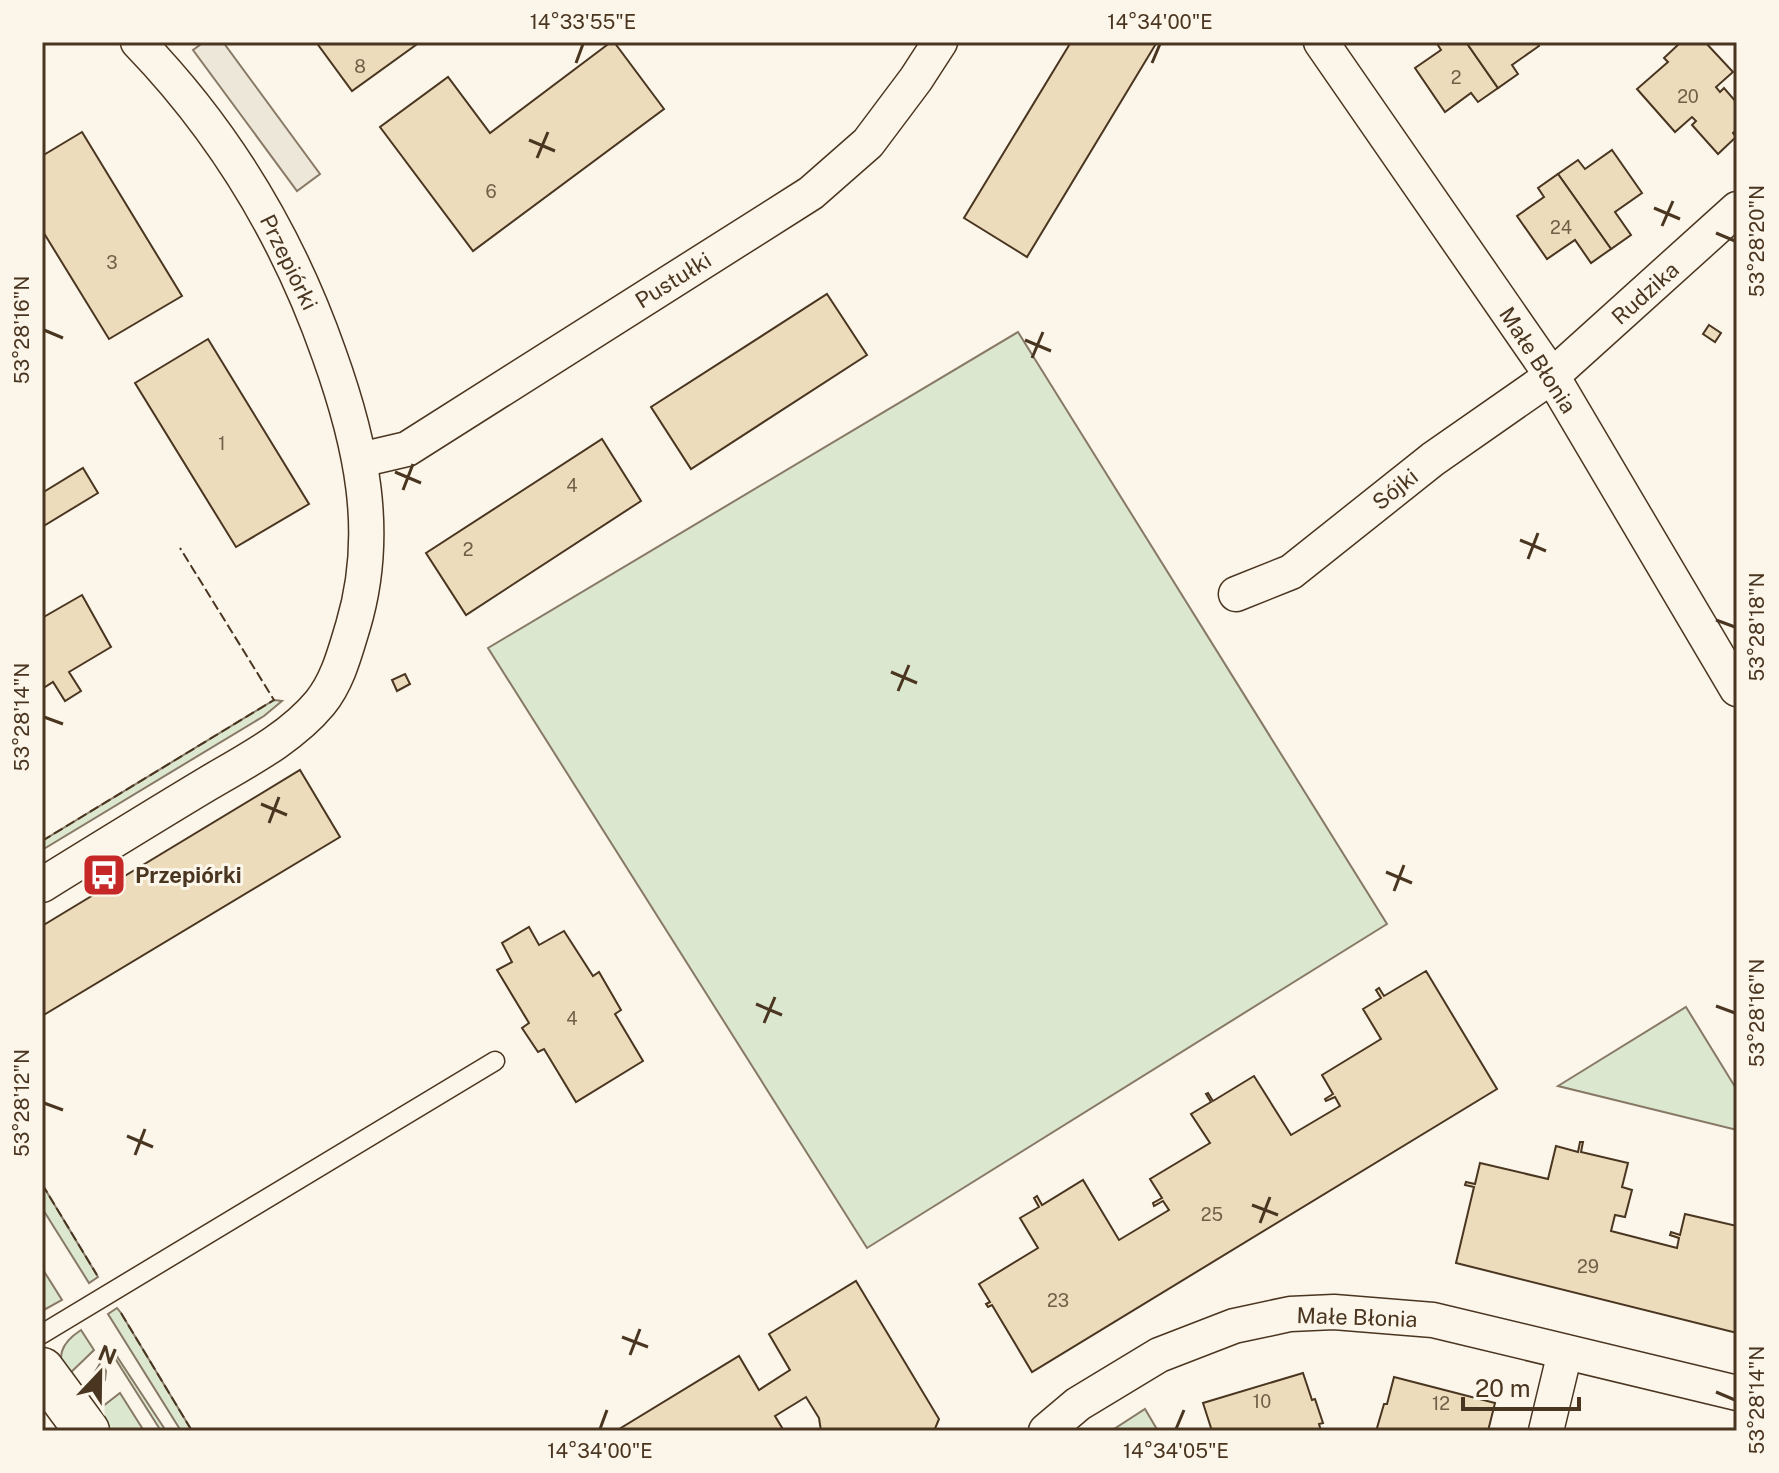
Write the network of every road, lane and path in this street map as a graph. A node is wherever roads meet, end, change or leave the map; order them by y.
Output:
1 (138, 42) edge
2 (940, 42) edge
3 (1327, 44) edge
4 (1737, 209) edge
5 (1552, 376) junction
6 (360, 460) junction
7 (1236, 594) dead end
8 (1737, 689) edge
9 (42, 885) edge
10 (495, 1061) dead end
11 (42, 1334) edge
12 (1565, 1352) junction
13 (42, 1370) edge
14 (1737, 1393) edge
15 (87, 1431) edge
16 (1046, 1431) edge
17 (1546, 1431) edge

1 - 6 street, Przepiórki
2 - 6 street, Pustułki
3 - 5 street, Małe Błonia
4 - 5 street, Rudzika
5 - 7 street, Sójki
5 - 8 street, Małe Błonia
6 - 9 street, Przepiórki
10 - 11 lane
12 - 14 street, Małe Błonia
12 - 16 street, Małe Błonia
12 - 17 street
13 - 15 street

